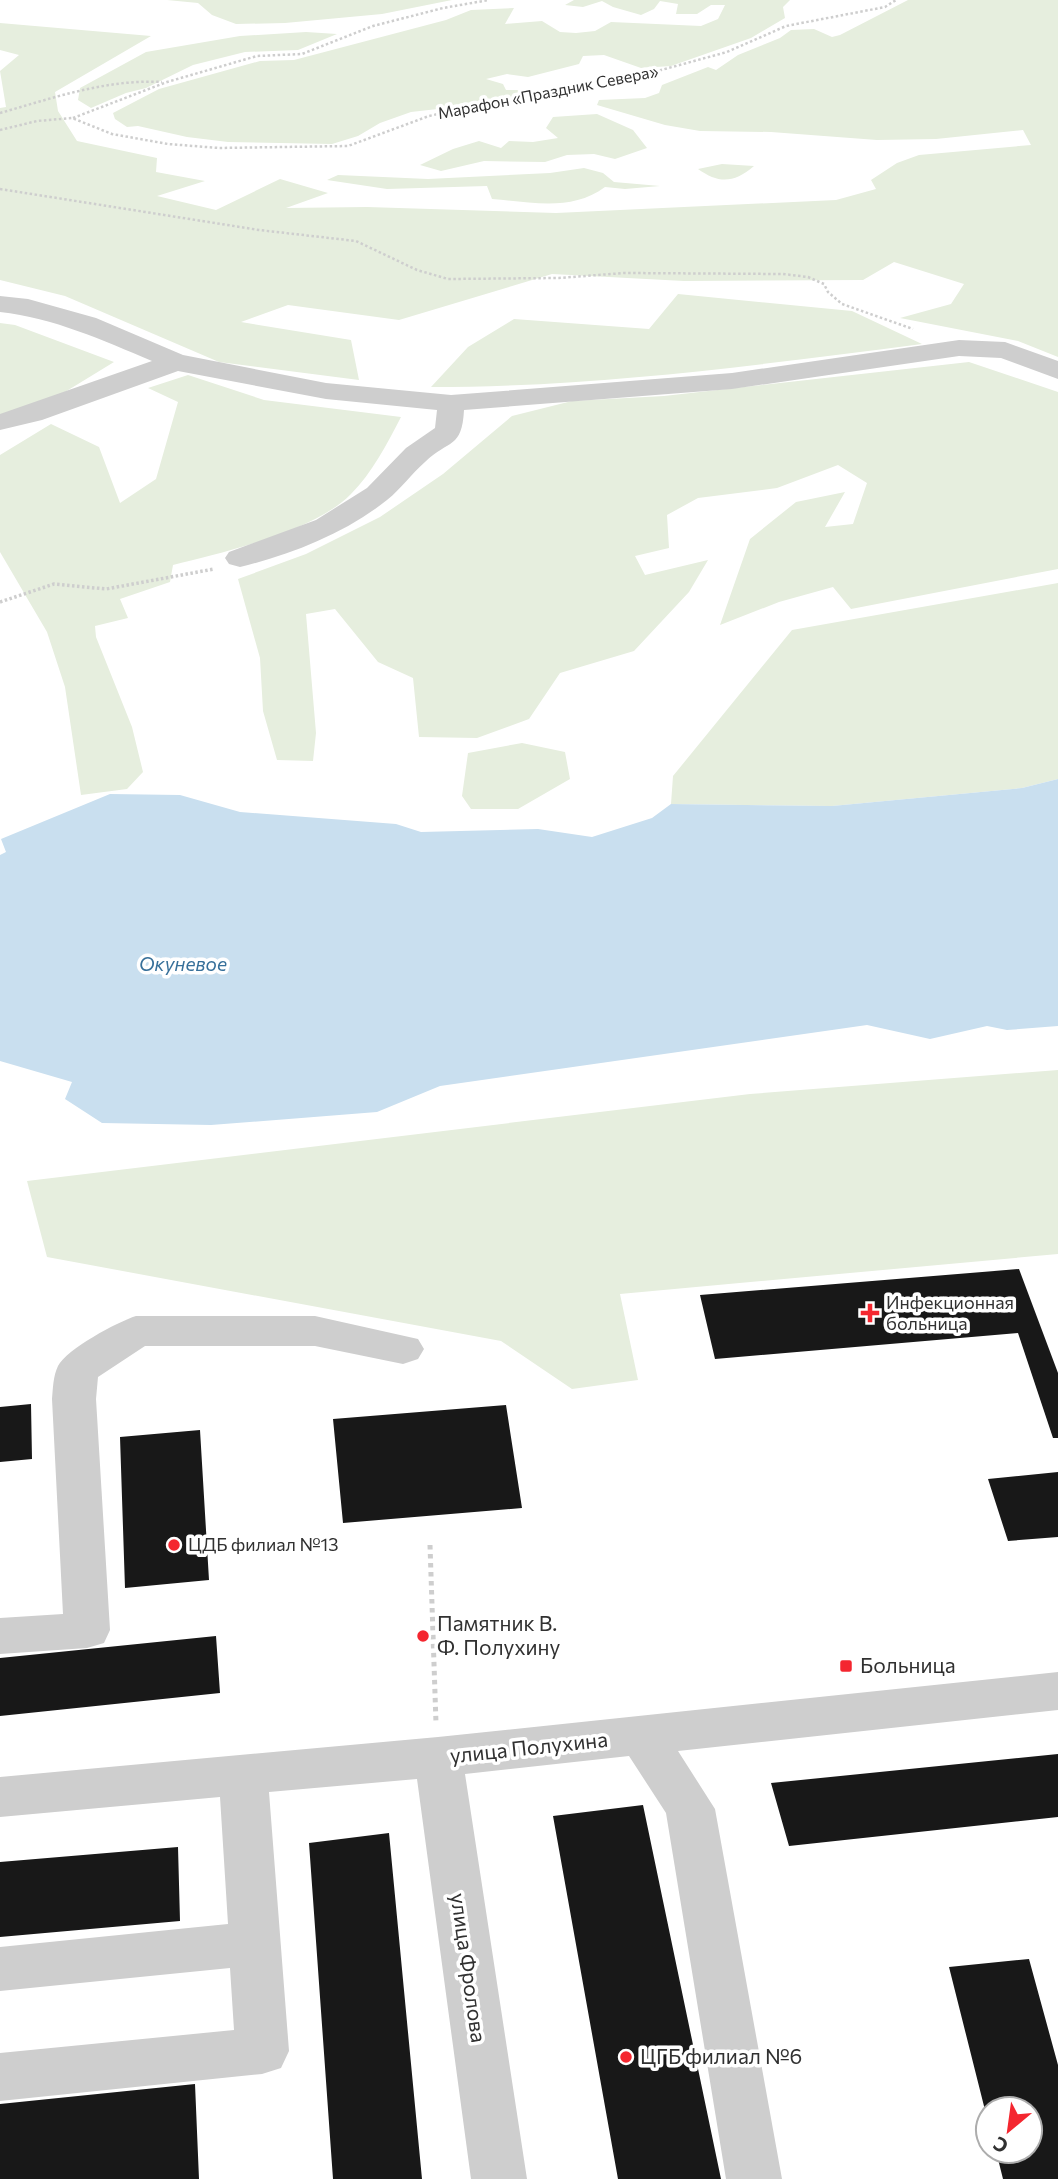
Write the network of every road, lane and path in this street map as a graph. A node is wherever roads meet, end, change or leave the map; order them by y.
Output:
1 (489, 0) edge
2 (896, 0) edge
3 (167, 82) junction
4 (0, 113) edge
5 (72, 118) junction
6 (0, 130) edge
7 (0, 189) edge
8 (0, 304) edge
9 (941, 350) junction
10 (176, 362) junction
11 (1058, 371) edge
12 (451, 403) junction
13 (0, 422) edge
14 (227, 563) joint
15 (0, 602) edge
16 (403, 1349) dead end
17 (430, 1545) dead end
18 (0, 1636) edge
19 (1058, 1691) edge
20 (642, 1736) junction
21 (438, 1757) junction
22 (243, 1775) junction
23 (0, 1797) edge
24 (256, 1943) junction
25 (0, 1969) edge
26 (0, 2077) edge
27 (499, 2179) edge
28 (754, 2179) edge

1 - 3 path
2 - 5 path, Марафон «Праздник Севера»
3 - 4 path
3 - 5 path
5 - 6 path
7 - 9 path
8 - 10 street
9 - 11 street
9 - 12 street
10 - 12 street
10 - 13 street
12 - 14 street
14 - 15 path
16 - 18 street
17 - 21 path
19 - 20 street, улица Полухина
20 - 21 street, улица Полухина
20 - 28 street
21 - 22 street, улица Полухина
21 - 27 street, улица Фролова
22 - 23 street, улица Полухина
22 - 24 street
24 - 25 street
24 - 26 street

